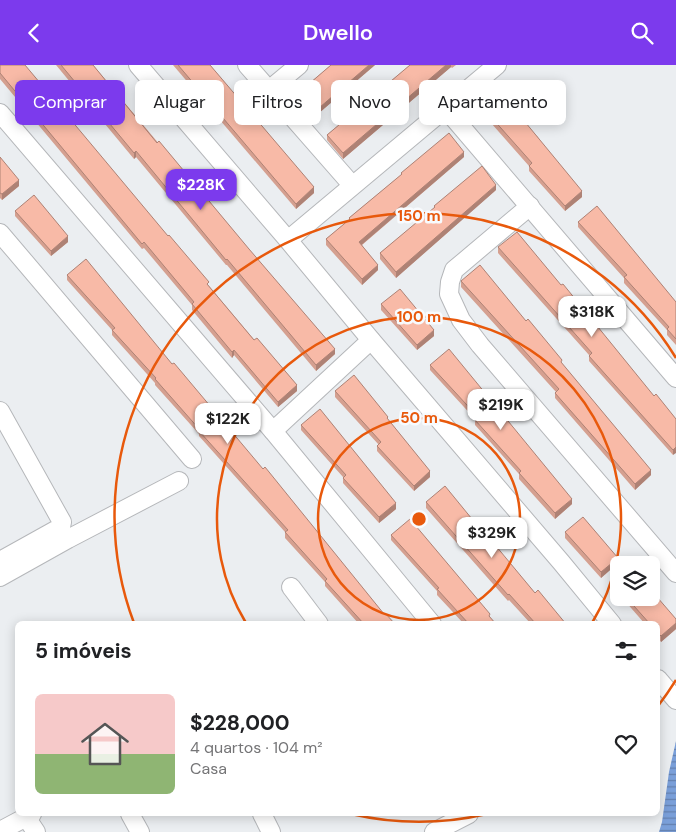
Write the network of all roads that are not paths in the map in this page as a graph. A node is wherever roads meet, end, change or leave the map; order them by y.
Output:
1 (138, 65) edge
2 (247, 65) edge
3 (299, 65) edge
4 (497, 65) edge
5 (260, 80) edge
6 (281, 80) edge
7 (480, 80) edge
8 (0, 113) edge
9 (300, 125) edge
10 (426, 125) edge
11 (460, 125) edge
12 (352, 185) junction
13 (530, 206) junction
14 (0, 233) edge
15 (288, 240) junction
16 (371, 340) junction
17 (676, 378) edge
18 (0, 411) edge
19 (273, 431) junction
20 (192, 459) dead end
21 (179, 481) dead end
22 (0, 561) edge
23 (676, 573) edge
24 (0, 577) edge
25 (291, 587) dead end
26 (317, 621) edge
27 (430, 621) edge
28 (609, 621) edge
29 (660, 681) edge
30 (675, 695) edge
31 (27, 816) edge
32 (29, 816) edge
33 (131, 816) edge
34 (263, 816) edge
35 (465, 816) edge
36 (0, 831) edge
37 (36, 832) edge
38 (140, 832) edge
39 (271, 832) edge
40 (434, 832) edge

1 - 15 street
2 - 5 street
3 - 6 street
4 - 7 street
8 - 19 street
9 - 12 street
10 - 12 street
11 - 13 street
12 - 15 street
13 - 17 street
13 - 23 street
14 - 20 street
15 - 16 street
16 - 19 street
16 - 28 street
18 - 22 street
19 - 27 street
21 - 24 street
25 - 26 street
29 - 30 street
31 - 36 street
32 - 37 street
33 - 38 street
34 - 39 street
35 - 40 street

